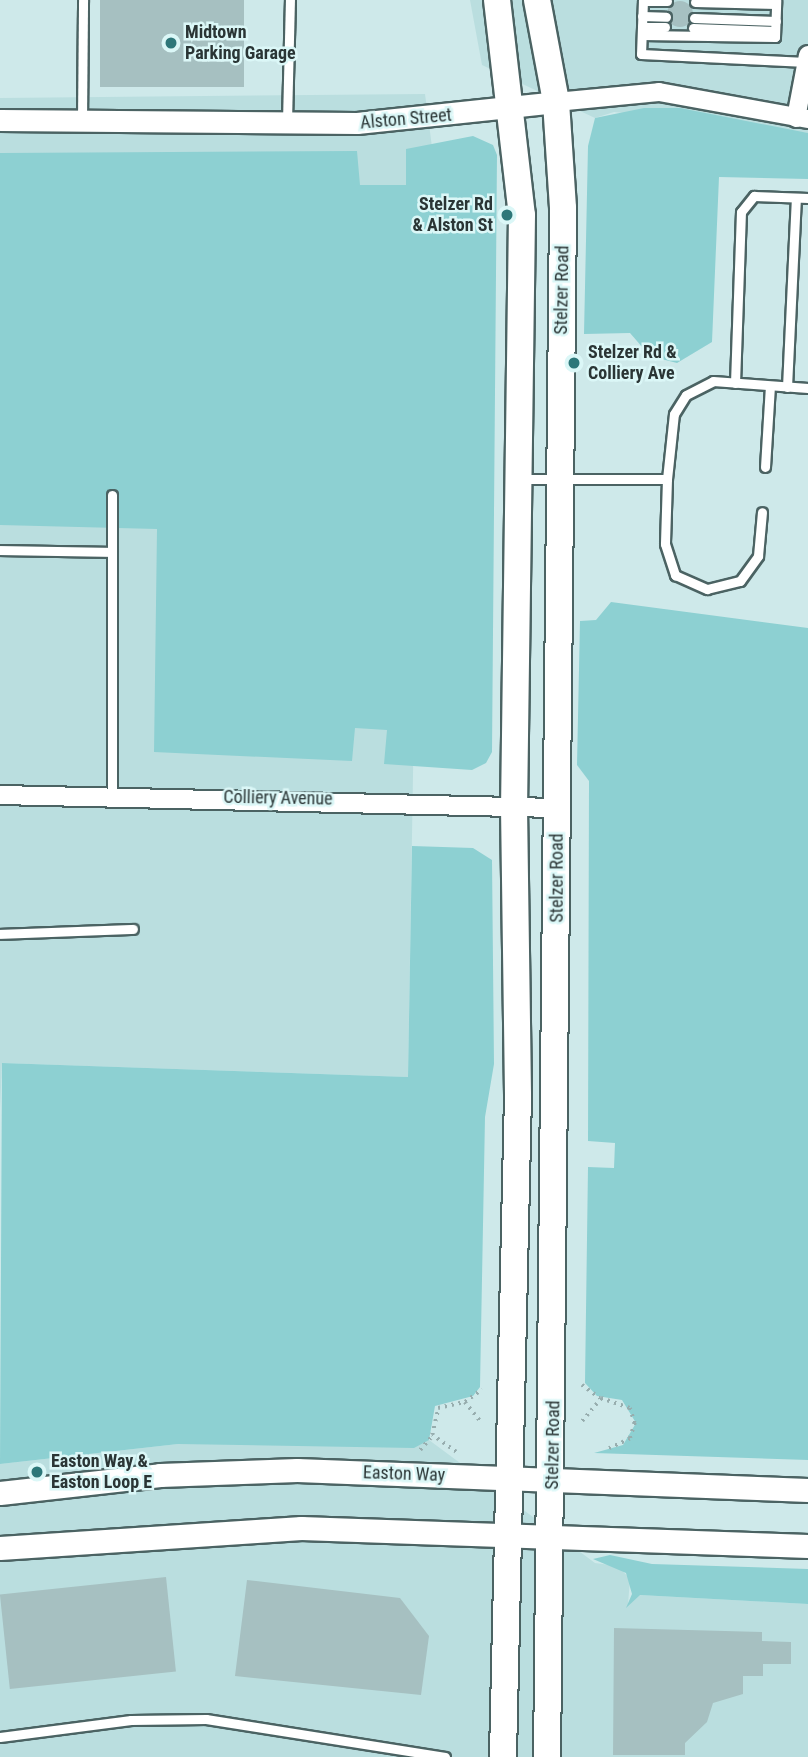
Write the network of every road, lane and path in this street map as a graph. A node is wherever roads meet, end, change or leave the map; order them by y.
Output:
1 (83, 0) edge
2 (290, 0) edge
3 (497, 0) edge
4 (537, 0) edge
5 (643, 0) edge
6 (667, 1) edge
7 (695, 2) edge
8 (776, 2) edge
9 (642, 16) junction
10 (666, 17) dead end
11 (776, 21) junction
12 (666, 27) dead end
13 (642, 31) junction
14 (775, 31) junction
15 (807, 59) edge
16 (556, 102) junction
17 (511, 109) junction
18 (802, 119) edge
19 (0, 120) edge
20 (82, 121) junction
21 (287, 122) junction
22 (796, 198) junction
23 (808, 198) edge
24 (735, 383) junction
25 (771, 386) junction
26 (787, 387) junction
27 (808, 388) edge
28 (765, 467) dead end
29 (519, 479) junction
30 (561, 479) junction
31 (667, 479) junction
32 (112, 495) dead end
33 (762, 512) dead end
34 (0, 550) edge
35 (112, 552) junction
36 (112, 793) junction
37 (0, 795) edge
38 (513, 807) junction
39 (556, 808) junction
40 (134, 929) dead end
41 (0, 934) edge
42 (582, 1385) dead end
43 (482, 1389) dead end
44 (601, 1398) junction
45 (465, 1402) junction
46 (582, 1421) dead end
47 (482, 1423) dead end
48 (432, 1435) junction
49 (420, 1450) dead end
50 (606, 1450) dead end
51 (456, 1452) dead end
52 (506, 1478) junction
53 (553, 1480) junction
54 (808, 1490) edge
55 (0, 1493) edge
56 (505, 1534) junction
57 (551, 1537) junction
58 (808, 1546) edge
59 (0, 1548) edge
60 (0, 1737) edge
61 (445, 1757) edge
62 (503, 1757) edge
63 (547, 1757) edge

1 - 20 lane
2 - 21 lane
3 - 17 main road
4 - 16 main road, Stelzer Road
5 - 6 lane
5 - 9 lane
7 - 8 lane
8 - 11 lane
9 - 10 lane
9 - 13 lane
11 - 14 lane
11 - 14 lane
12 - 13 lane
13 - 14 lane
13 - 15 lane
15 - 18 street
16 - 17 street, Alston Street
16 - 18 street, Alston Street
16 - 30 main road, Stelzer Road
17 - 21 street, Alston Street
17 - 29 main road
19 - 20 street, Alston Street
20 - 21 street, Alston Street
22 - 23 lane
22 - 24 lane
22 - 26 lane
24 - 25 lane
24 - 31 lane
25 - 26 lane
25 - 28 lane
26 - 27 lane
29 - 30 lane
29 - 38 main road
30 - 31 lane
30 - 39 main road, Stelzer Road
31 - 33 lane
32 - 35 lane
34 - 35 lane
35 - 36 lane
36 - 37 street, Colliery Avenue
36 - 38 street, Colliery Avenue
38 - 39 street, Colliery Avenue
38 - 52 main road
39 - 53 main road, Stelzer Road
40 - 41 lane
42 - 44 path
43 - 45 path
44 - 46 path
44 - 50 path
45 - 47 path
45 - 48 path
48 - 49 path
48 - 51 path
52 - 53 main road, Easton Way
52 - 55 main road, Easton Way
52 - 56 main road
53 - 54 main road, Easton Way
53 - 57 main road, Stelzer Road
56 - 57 main road
56 - 59 main road
56 - 62 main road
57 - 58 main road
57 - 63 main road, Stelzer Road
60 - 61 lane

